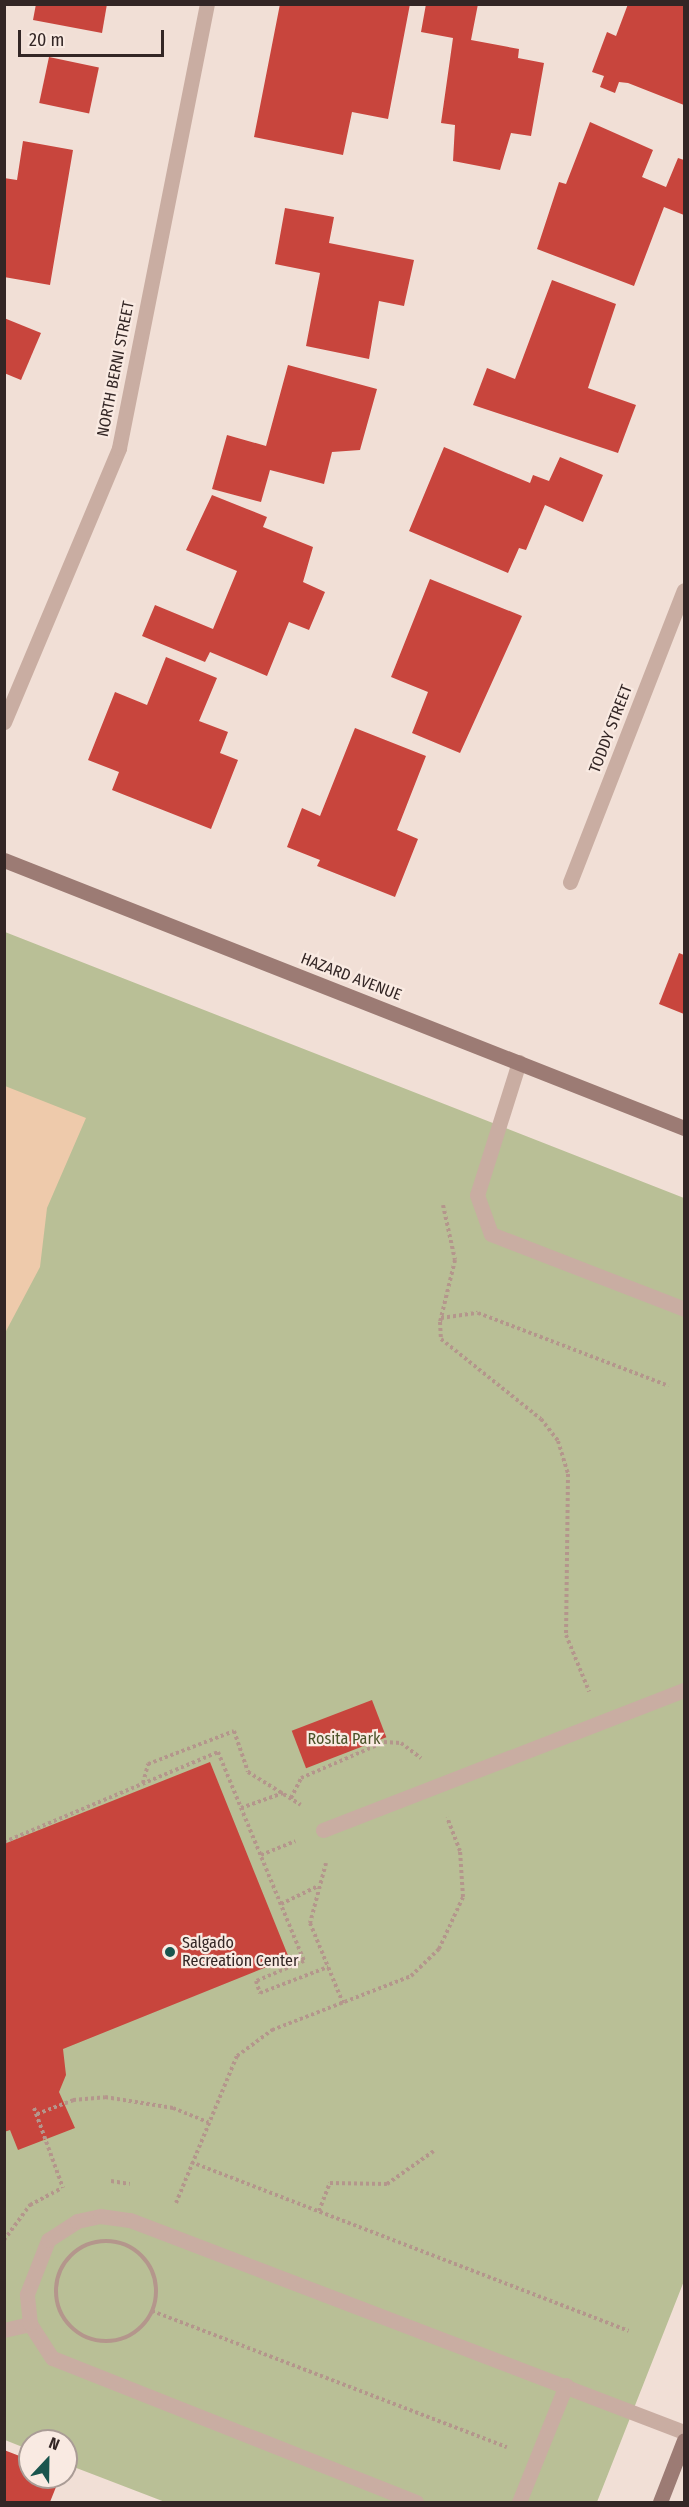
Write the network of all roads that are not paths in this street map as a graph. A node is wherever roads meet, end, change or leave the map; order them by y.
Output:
1 (207, 4) edge
2 (684, 590) edge
3 (4, 722) edge
4 (4, 860) edge
5 (570, 882) dead end
6 (519, 1062) junction
7 (684, 1128) edge
8 (684, 1309) edge
9 (684, 1690) edge
10 (323, 1830) road end
11 (30, 2324) junction
12 (4, 2330) edge
13 (566, 2385) junction
14 (684, 2432) edge
15 (684, 2440) edge
16 (416, 2502) edge
17 (519, 2502) edge
18 (660, 2502) edge

1 - 3 street, NORTH BERNI STREET
2 - 5 street, TODDY STREET
4 - 6 street, HAZARD AVENUE
6 - 7 street, HAZARD AVENUE
6 - 8 street
9 - 10 street
11 - 12 street
11 - 13 street
11 - 16 street
13 - 14 street
13 - 17 street
15 - 18 street

